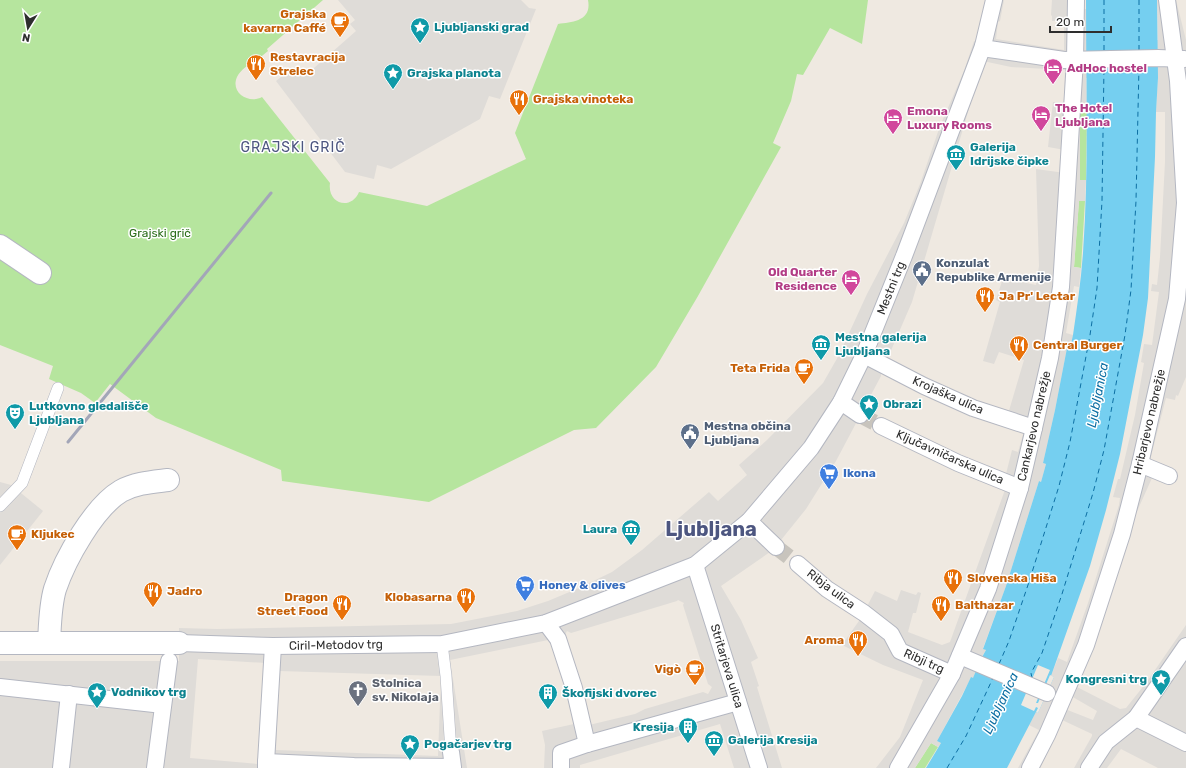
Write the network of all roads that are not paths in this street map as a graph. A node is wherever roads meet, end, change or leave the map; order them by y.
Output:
1 (994, 0) edge
2 (1076, 0) edge
3 (1167, 0) edge
4 (984, 46) junction
5 (1081, 59) junction
6 (1180, 59) edge
7 (1184, 138) edge
8 (0, 246) edge
9 (40, 273) dead end
10 (1181, 301) edge
11 (864, 355) junction
12 (58, 388) dead end
13 (841, 402) junction
14 (860, 415) tunnel mouth
15 (881, 426) tunnel mouth
16 (1034, 428) junction
17 (1140, 464) junction
18 (1169, 476) dead end
19 (168, 480) dead end
20 (1020, 488) junction
21 (0, 506) edge
22 (749, 521) junction
23 (776, 546) tunnel mouth
24 (798, 564) tunnel mouth
25 (696, 565) junction
26 (662, 577) joint
27 (864, 613) joint
28 (546, 623) junction
29 (0, 643) edge
30 (49, 643) junction
31 (442, 644) junction
32 (273, 646) junction
33 (1186, 646) edge
34 (173, 649) junction
35 (960, 656) junction
36 (952, 674) junction
37 (0, 686) edge
38 (1047, 693) dead end
39 (69, 694) junction
40 (738, 702) junction
41 (163, 705) junction
42 (1136, 718) junction
43 (587, 744) junction
44 (1186, 744) edge
45 (451, 752) joint
46 (561, 761) edge
47 (266, 765) edge
48 (60, 768) edge
49 (155, 768) edge
50 (759, 768) edge
51 (898, 768) edge
52 (1030, 768) edge
53 (1089, 768) edge

1 - 4 street, Mestni trg
2 - 5 street, Cankarjevo nabrežje
3 - 6 street, Hribarjevo nabrežje
4 - 5 street
4 - 11 street, Mestni trg
5 - 6 street
5 - 16 street, Cankarjevo nabrežje
6 - 7 street, Hribarjevo nabrežje
7 - 10 street, Hribarjevo nabrežje
8 - 9 street
10 - 17 street, Hribarjevo nabrežje
11 - 13 street, Mestni trg
11 - 16 street, Krojaška ulica
12 - 21 lane
13 - 14 street
13 - 22 street, Mestni trg
15 - 20 street, Ključavničarska ulica
16 - 20 street, Cankarjevo nabrežje
17 - 18 street
17 - 52 street, Hribarjevo nabrežje
19 - 30 street
20 - 35 street, Cankarjevo nabrežje
22 - 23 street
22 - 25 street, Mestni trg
24 - 27 street, Ribja ulica
25 - 26 street, Mestni trg
25 - 40 street, Stritarjeva ulica
26 - 28 street, Ciril-Metodov trg
27 - 36 street, Ribji trg
28 - 31 street, Ciril-Metodov trg
28 - 43 street
29 - 30 street, Ciril-Metodov trg
30 - 34 street, Ciril-Metodov trg
31 - 32 street, Ciril-Metodov trg
31 - 45 lane
32 - 34 street, Ciril-Metodov trg
32 - 47 street
33 - 42 street
34 - 41 street
35 - 36 street, Cankarjevo nabrežje
35 - 38 street
36 - 51 street, Cankarjevo nabrežje
37 - 39 street
39 - 41 street
39 - 48 street
40 - 43 street
40 - 50 street, Stritarjeva ulica
41 - 49 street
42 - 44 street
42 - 53 street
43 - 46 street
45 - 47 street

